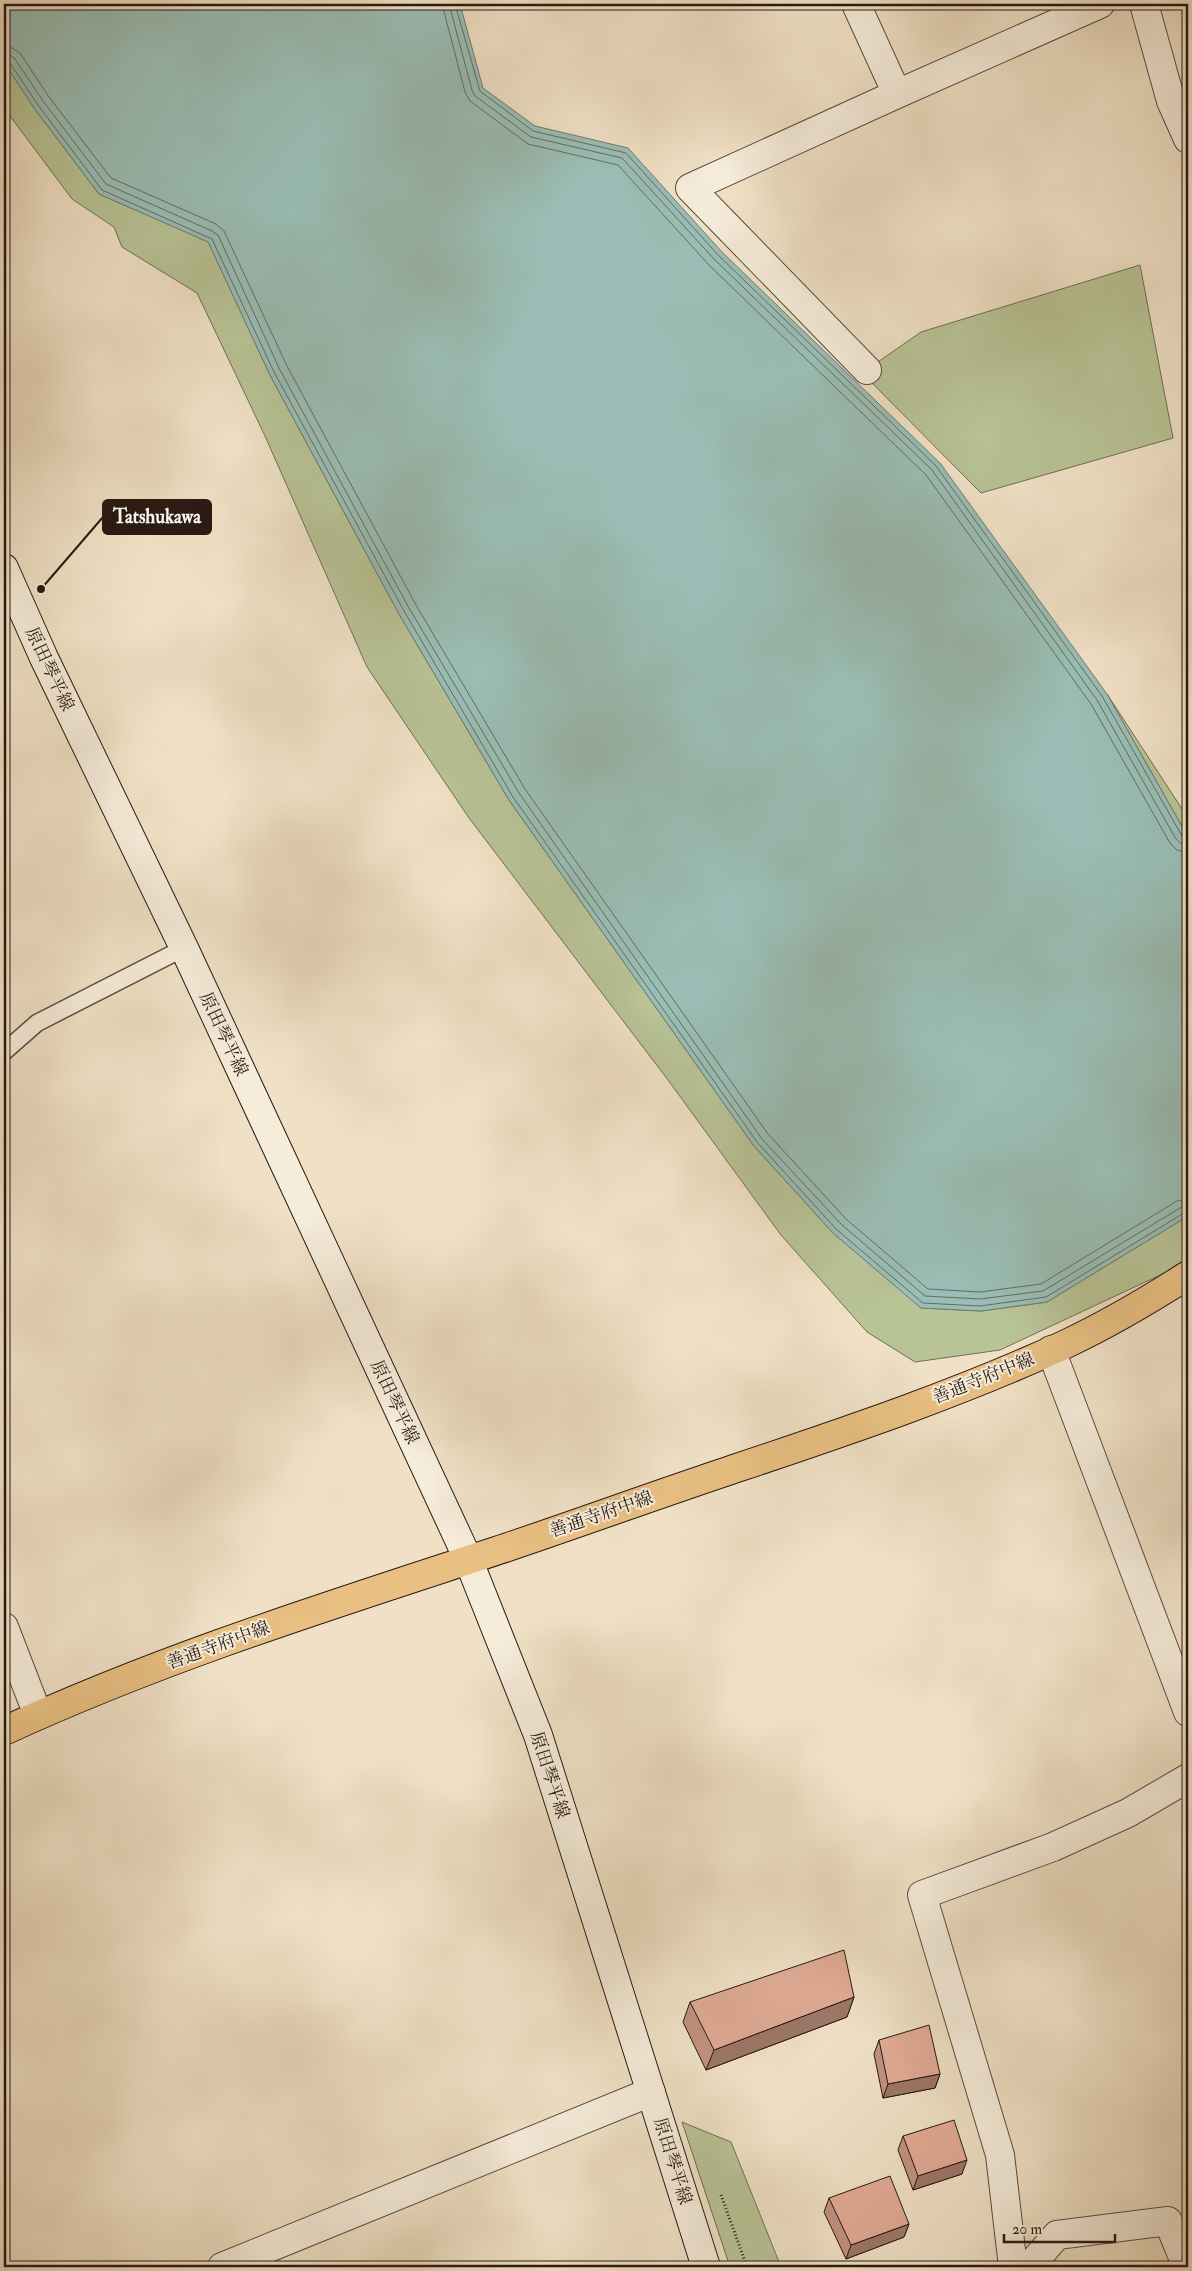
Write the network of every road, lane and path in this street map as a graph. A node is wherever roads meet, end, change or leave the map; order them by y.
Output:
1 (856, 4) edge
2 (1100, 4) edge
3 (1144, 4) edge
4 (897, 94) junction
5 (1188, 139) edge
6 (867, 370) dead end
7 (4, 568) edge
8 (184, 948) junction
9 (4, 1052) edge
10 (1188, 1275) edge
11 (1051, 1350) junction
12 (468, 1560) junction
13 (4, 1627) edge
14 (1188, 1712) edge
15 (38, 1715) junction
16 (4, 1731) edge
17 (1188, 1778) edge
18 (651, 2092) junction
19 (222, 2267) edge
20 (706, 2267) edge
21 (1013, 2267) edge
22 (1030, 2267) edge
23 (1187, 2267) edge

1 - 4 street
2 - 4 street
3 - 5 street
4 - 6 street
7 - 8 street, 原田琴平線
8 - 9 lane
8 - 12 street, 原田琴平線
10 - 11 main road, 善通寺府中線
11 - 12 main road, 善通寺府中線
11 - 14 street
12 - 15 main road, 善通寺府中線
12 - 18 street, 原田琴平線
13 - 15 street
15 - 16 main road, 善通寺府中線
17 - 21 street
18 - 19 street
18 - 20 street, 原田琴平線
22 - 23 street

